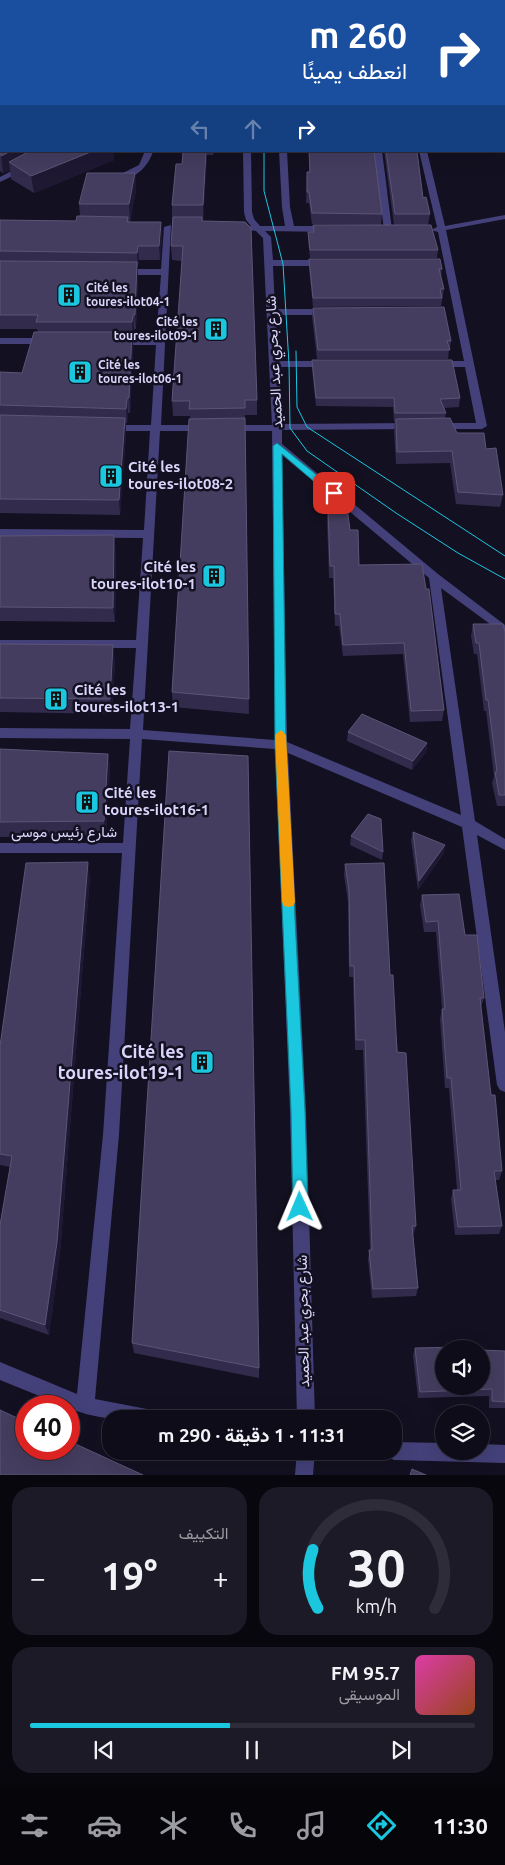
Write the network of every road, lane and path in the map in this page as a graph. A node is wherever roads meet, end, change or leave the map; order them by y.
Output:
1 (38, 152) edge
2 (149, 152) edge
3 (246, 152) edge
4 (283, 152) edge
5 (378, 152) edge
6 (424, 152) edge
7 (0, 180) edge
8 (113, 181) edge
9 (505, 217) edge
10 (168, 227) dead end
11 (252, 228) junction
12 (290, 229) junction
13 (339, 230) edge
14 (378, 230) edge
15 (424, 230) edge
16 (442, 230) junction
17 (269, 263) junction
18 (340, 263) edge
19 (117, 272) edge
20 (166, 272) junction
21 (271, 312) junction
22 (342, 312) edge
23 (0, 341) edge
24 (57, 342) edge
25 (104, 342) edge
26 (160, 342) junction
27 (274, 364) junction
28 (335, 364) edge
29 (421, 364) edge
30 (469, 364) junction
31 (276, 427) junction
32 (97, 428) edge
33 (156, 429) junction
34 (277, 446) junction
35 (0, 533) edge
36 (149, 534) junction
37 (434, 577) junction
38 (505, 631) edge
39 (0, 644) edge
40 (142, 644) junction
41 (0, 733) edge
42 (137, 734) junction
43 (281, 745) junction
44 (468, 824) junction
45 (505, 845) edge
46 (0, 848) edge
47 (129, 848) junction
48 (505, 1085) edge
49 (0, 1371) edge
50 (85, 1406) junction
51 (106, 1410) edge
52 (306, 1410) edge
53 (402, 1450) edge
54 (505, 1454) edge
55 (305, 1460) edge
56 (304, 1475) edge

1 - 7 street
2 - 8 street
3 - 11 street, شارع بحري عبد الحميد
4 - 12 street
5 - 14 street
6 - 16 street
9 - 16 street
10 - 20 street
11 - 12 street
11 - 17 street, شارع بحري عبد الحميد
12 - 13 street
15 - 16 street
16 - 30 street
17 - 18 street
17 - 21 street, شارع بحري عبد الحميد
19 - 20 street
20 - 26 street
21 - 22 street
21 - 27 street, شارع بحري عبد الحميد
23 - 24 street
25 - 26 street
26 - 33 street
27 - 28 street
27 - 31 street, شارع بحري عبد الحميد
29 - 30 street
30 - 31 street
31 - 33 street
31 - 34 street, شارع بحري عبد الحميد
32 - 33 street
33 - 36 street
34 - 37 street
34 - 43 street, شارع بحري عبد الحميد
35 - 36 street
36 - 40 street
37 - 38 street
37 - 44 street
39 - 40 street
40 - 42 street
41 - 42 street
42 - 43 street
42 - 47 street
43 - 44 street
43 - 52 street, شارع بحري عبد الحميد
44 - 45 street
44 - 48 street
46 - 47 street, شارع رئيس موسى
47 - 50 street
49 - 50 street
50 - 51 street
53 - 54 street
55 - 56 street

